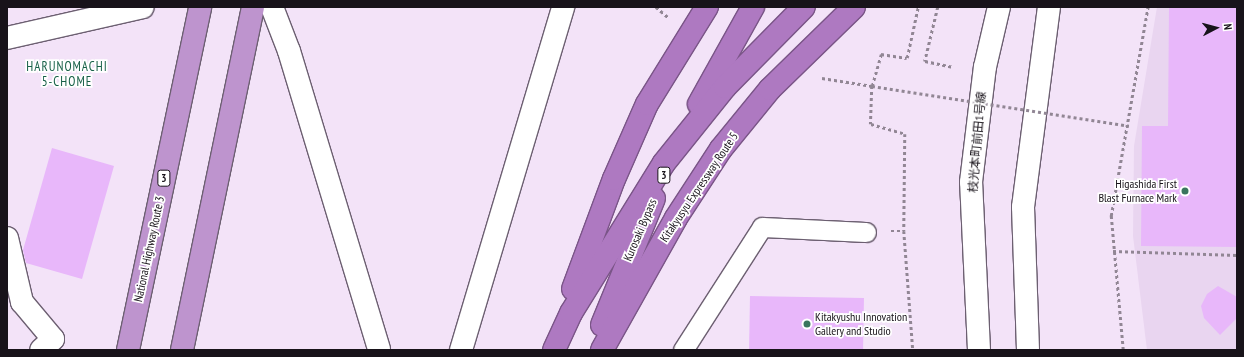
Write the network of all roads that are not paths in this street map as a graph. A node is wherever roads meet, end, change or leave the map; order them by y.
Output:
1 (143, 7) edge
2 (200, 7) edge
3 (253, 7) edge
4 (272, 7) edge
5 (563, 7) edge
6 (707, 7) edge
7 (753, 7) edge
8 (804, 7) edge
9 (854, 7) edge
10 (999, 7) edge
11 (1049, 7) edge
12 (7, 38) edge
13 (866, 232) dead end
14 (7, 238) edge
15 (41, 350) edge
16 (128, 350) edge
17 (182, 350) edge
18 (379, 350) edge
19 (461, 350) edge
20 (550, 350) edge
21 (554, 350) edge
22 (592, 350) edge
23 (602, 350) edge
24 (683, 350) edge
25 (979, 350) edge
26 (1028, 350) edge

1 - 12 street
2 - 16 highway, National Highway Route 3 / 3
3 - 17 highway
4 - 18 street
5 - 19 street
6 - 20 highway, bridge
7 - 22 highway, Kurosaki Bypass / 3, bridge
8 - 21 highway, bridge
9 - 23 highway, Kitakyusyu Expressway Route 5, bridge
10 - 25 street, 枝光本町前田1号線
11 - 26 street
13 - 24 lane
14 - 15 street

